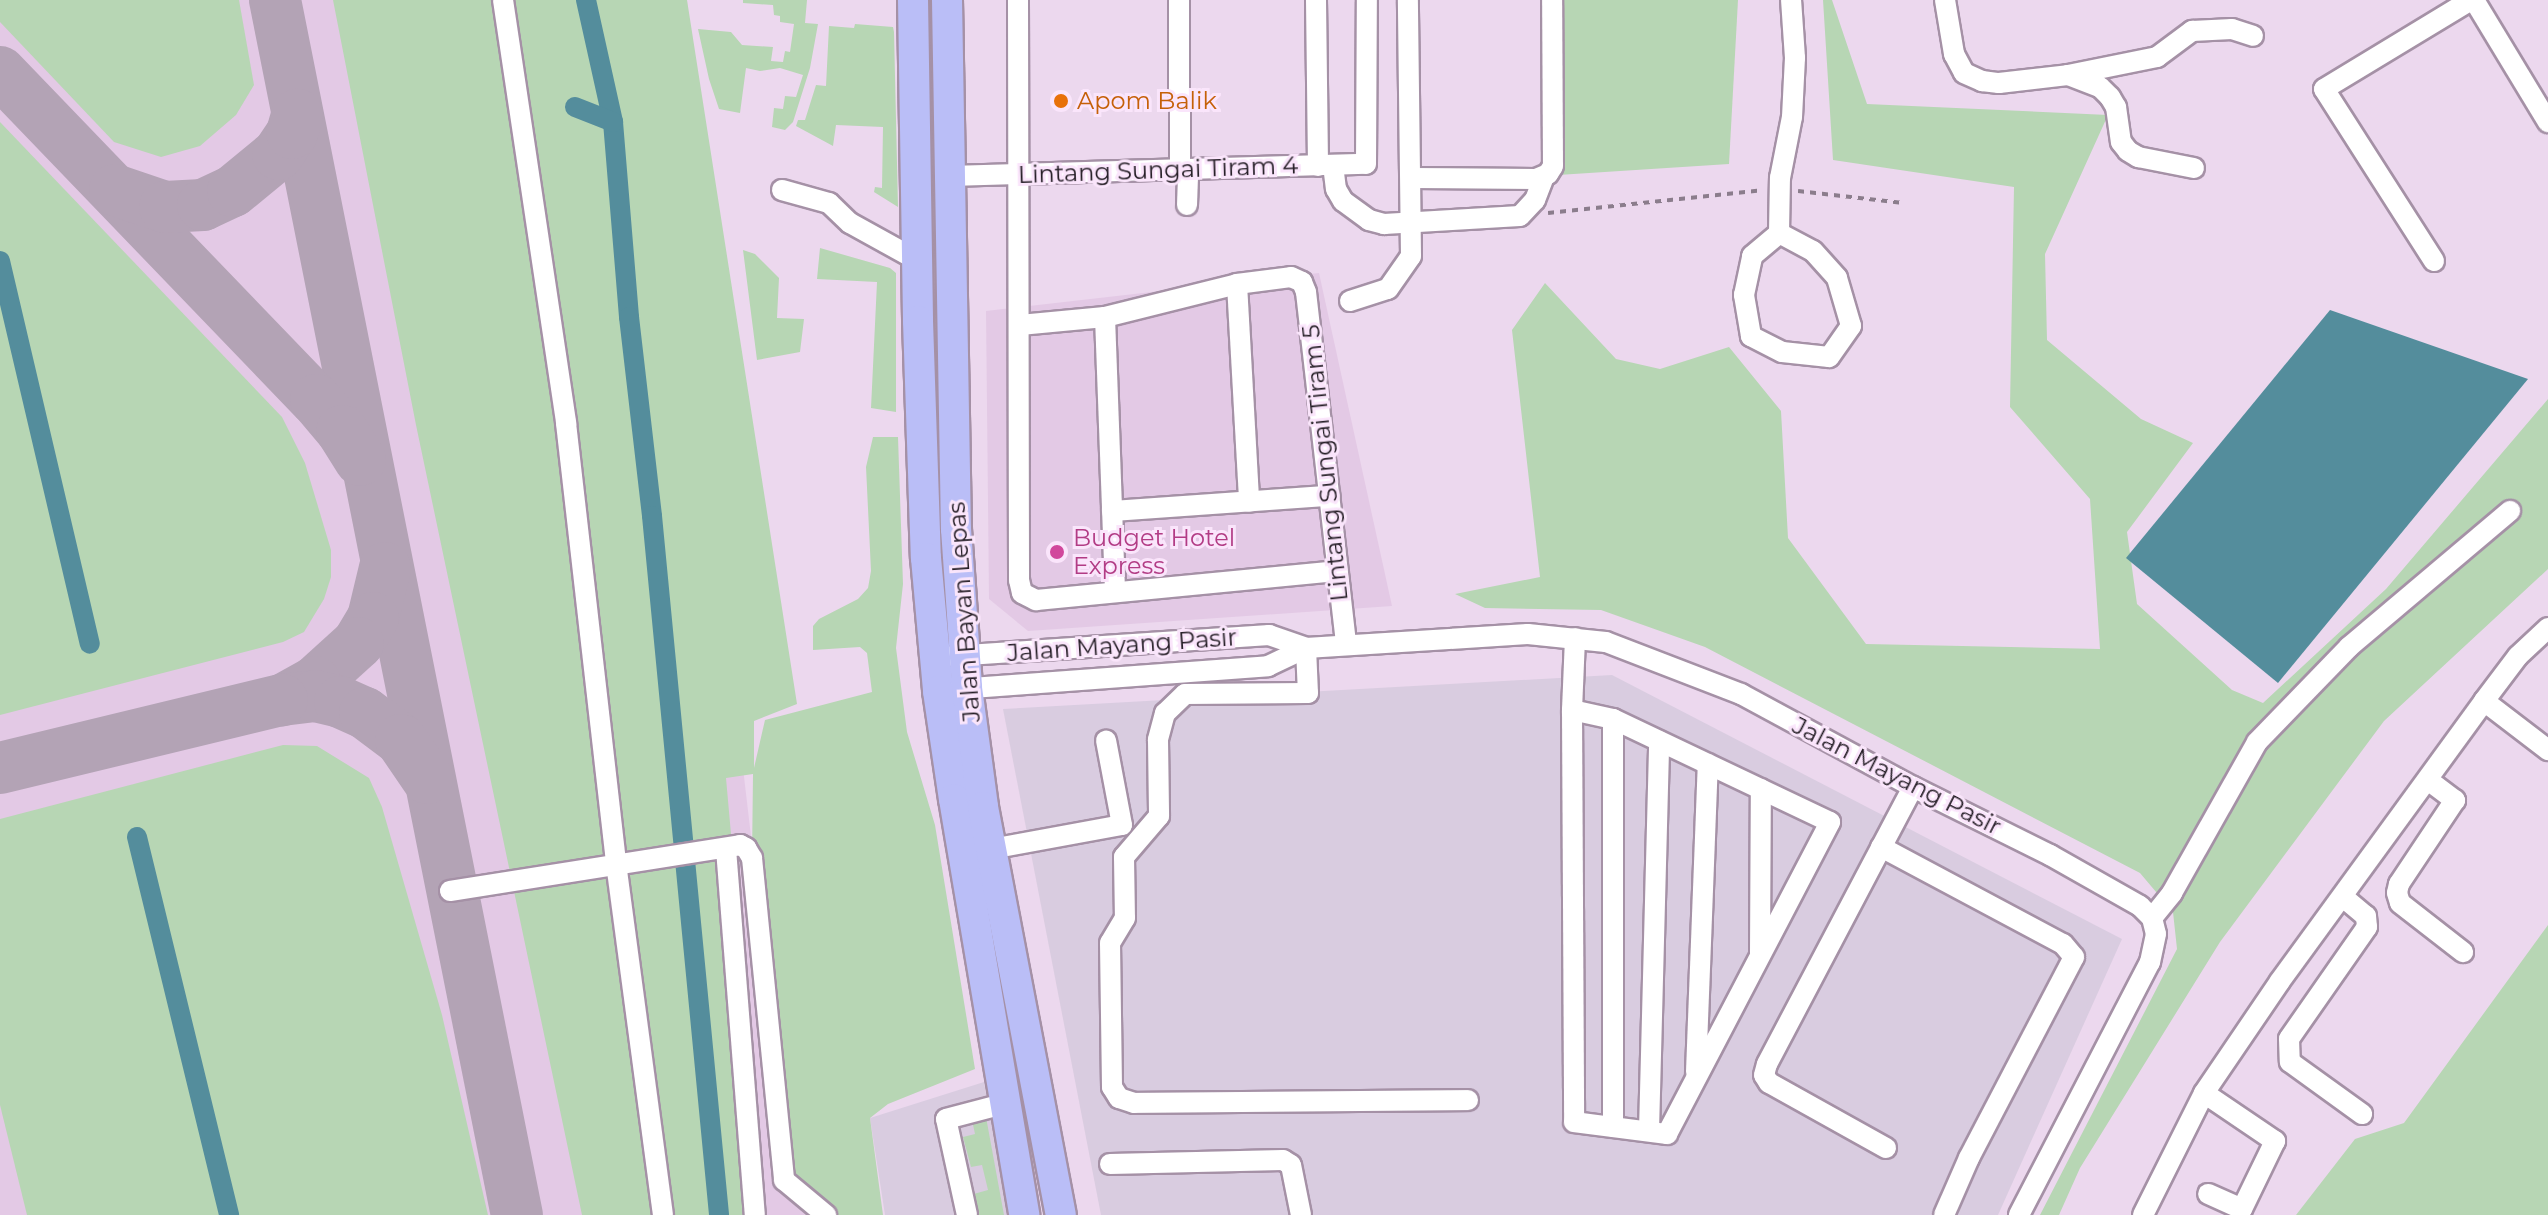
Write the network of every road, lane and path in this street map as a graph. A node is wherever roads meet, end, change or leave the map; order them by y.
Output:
1 (503, 0) edge
2 (913, 0) edge
3 (947, 0) edge
4 (1018, 0) edge
5 (1179, 0) edge
6 (1316, 0) edge
7 (1367, 0) edge
8 (1408, 0) edge
9 (1552, 0) edge
10 (1791, 0) edge
11 (1945, 0) edge
12 (2473, 0) edge
13 (2253, 36) dead end
14 (2068, 75) junction
15 (2548, 122) edge
16 (1326, 165) junction
17 (2194, 168) dead end
18 (1184, 170) junction
19 (1018, 174) junction
20 (950, 176) junction
21 (1544, 177) junction
22 (1411, 178) junction
23 (1779, 189) junction
24 (782, 190) dead end
25 (1903, 203) dead end
26 (1187, 205) dead end
27 (1520, 216) junction
28 (1411, 221) junction
29 (1779, 233) junction
30 (917, 260) junction
31 (2434, 261) dead end
32 (1237, 284) junction
33 (1350, 301) dead end
34 (1105, 317) junction
35 (1020, 325) junction
36 (1329, 496) junction
37 (1249, 502) junction
38 (1112, 511) junction
39 (2510, 511) dead end
40 (926, 558) junction
41 (1337, 571) junction
42 (1115, 592) junction
43 (2548, 628) edge
44 (1575, 638) junction
45 (1346, 645) junction
46 (1306, 648) junction
47 (951, 656) junction
48 (953, 689) junction
49 (2484, 701) junction
50 (1572, 710) junction
51 (1613, 719) junction
52 (1106, 740) dead end
53 (1659, 741) junction
54 (2548, 750) edge
55 (1708, 764) junction
56 (2428, 780) junction
57 (1913, 787) junction
58 (1761, 789) junction
59 (954, 799) junction
60 (1881, 847) junction
61 (719, 849) junction
62 (991, 849) junction
63 (616, 863) junction
64 (450, 891) dead end
65 (2343, 897) junction
66 (2152, 918) junction
67 (2463, 952) dead end
68 (1760, 956) junction
69 (1696, 1079) junction
70 (2204, 1093) junction
71 (1468, 1100) dead end
72 (1007, 1103) junction
73 (2362, 1114) dead end
74 (1613, 1127) junction
75 (1649, 1131) junction
76 (1886, 1148) dead end
77 (1110, 1164) dead end
78 (2208, 1194) dead end
79 (663, 1215) edge
80 (755, 1215) edge
81 (826, 1215) edge
82 (967, 1215) edge
83 (1024, 1215) edge
84 (1061, 1215) edge
85 (1301, 1215) edge
86 (1944, 1215) edge
87 (2019, 1215) edge
88 (2143, 1215) edge

1 - 63 street
2 - 30 highway, Jalan Bayan Lepas
3 - 20 highway, Jalan Bayan Lepas
4 - 19 street
5 - 18 street
6 - 16 street
7 - 16 street, Lintang Sungai Tiram 4
8 - 22 street
9 - 21 street
10 - 23 street
11 - 14 street
12 - 15 street
12 - 31 street
13 - 14 street
14 - 17 street
16 - 18 street, Lintang Sungai Tiram 4
16 - 28 street
18 - 19 street, Lintang Sungai Tiram 4
18 - 26 street
19 - 20 street, Lintang Sungai Tiram 4
19 - 35 street
20 - 47 highway, Jalan Bayan Lepas
21 - 22 street
21 - 27 street
22 - 28 street
23 - 25 path
23 - 27 path
23 - 29 street
24 - 30 street
27 - 28 street
28 - 33 street
29 - 29 street
30 - 40 highway, Jalan Bayan Lepas
32 - 34 street
32 - 36 street, Lintang Sungai Tiram 5
32 - 37 street
34 - 35 street
34 - 38 street
35 - 42 street
36 - 37 street
36 - 41 street, Lintang Sungai Tiram 5
37 - 38 street
38 - 42 street
39 - 66 street
40 - 47 highway, Jalan Bayan Lepas
40 - 59 highway
41 - 42 street
41 - 45 street, Lintang Sungai Tiram 5
43 - 49 street
44 - 45 street, Jalan Mayang Pasir
44 - 50 street
44 - 57 street, Jalan Mayang Pasir
45 - 46 street, Jalan Mayang Pasir
46 - 47 street, Jalan Mayang Pasir
46 - 48 street, Jalan Mayang Pasir
46 - 71 street
47 - 48 highway, Jalan Bayan Lepas
48 - 59 highway, Jalan Bayan Lepas
48 - 62 highway, Jalan Bayan Lepas
49 - 54 street
49 - 56 street
50 - 51 street
50 - 74 street
51 - 53 street
51 - 74 street
52 - 62 street
53 - 55 street
53 - 75 street
55 - 58 street
55 - 69 street
56 - 65 street
56 - 67 street
57 - 60 street
57 - 66 street, Jalan Mayang Pasir
58 - 68 street
58 - 68 street
59 - 72 highway, Jalan Bayan Lepas
60 - 76 street
60 - 86 street
61 - 63 street
61 - 80 street
61 - 81 street
62 - 84 highway, Jalan Bayan Lepas
63 - 64 street
63 - 79 street
65 - 70 street
65 - 73 street
66 - 87 street
68 - 69 street
69 - 75 street
70 - 78 street
70 - 88 street
72 - 82 street
72 - 83 highway, Jalan Bayan Lepas
74 - 75 street
77 - 85 street

